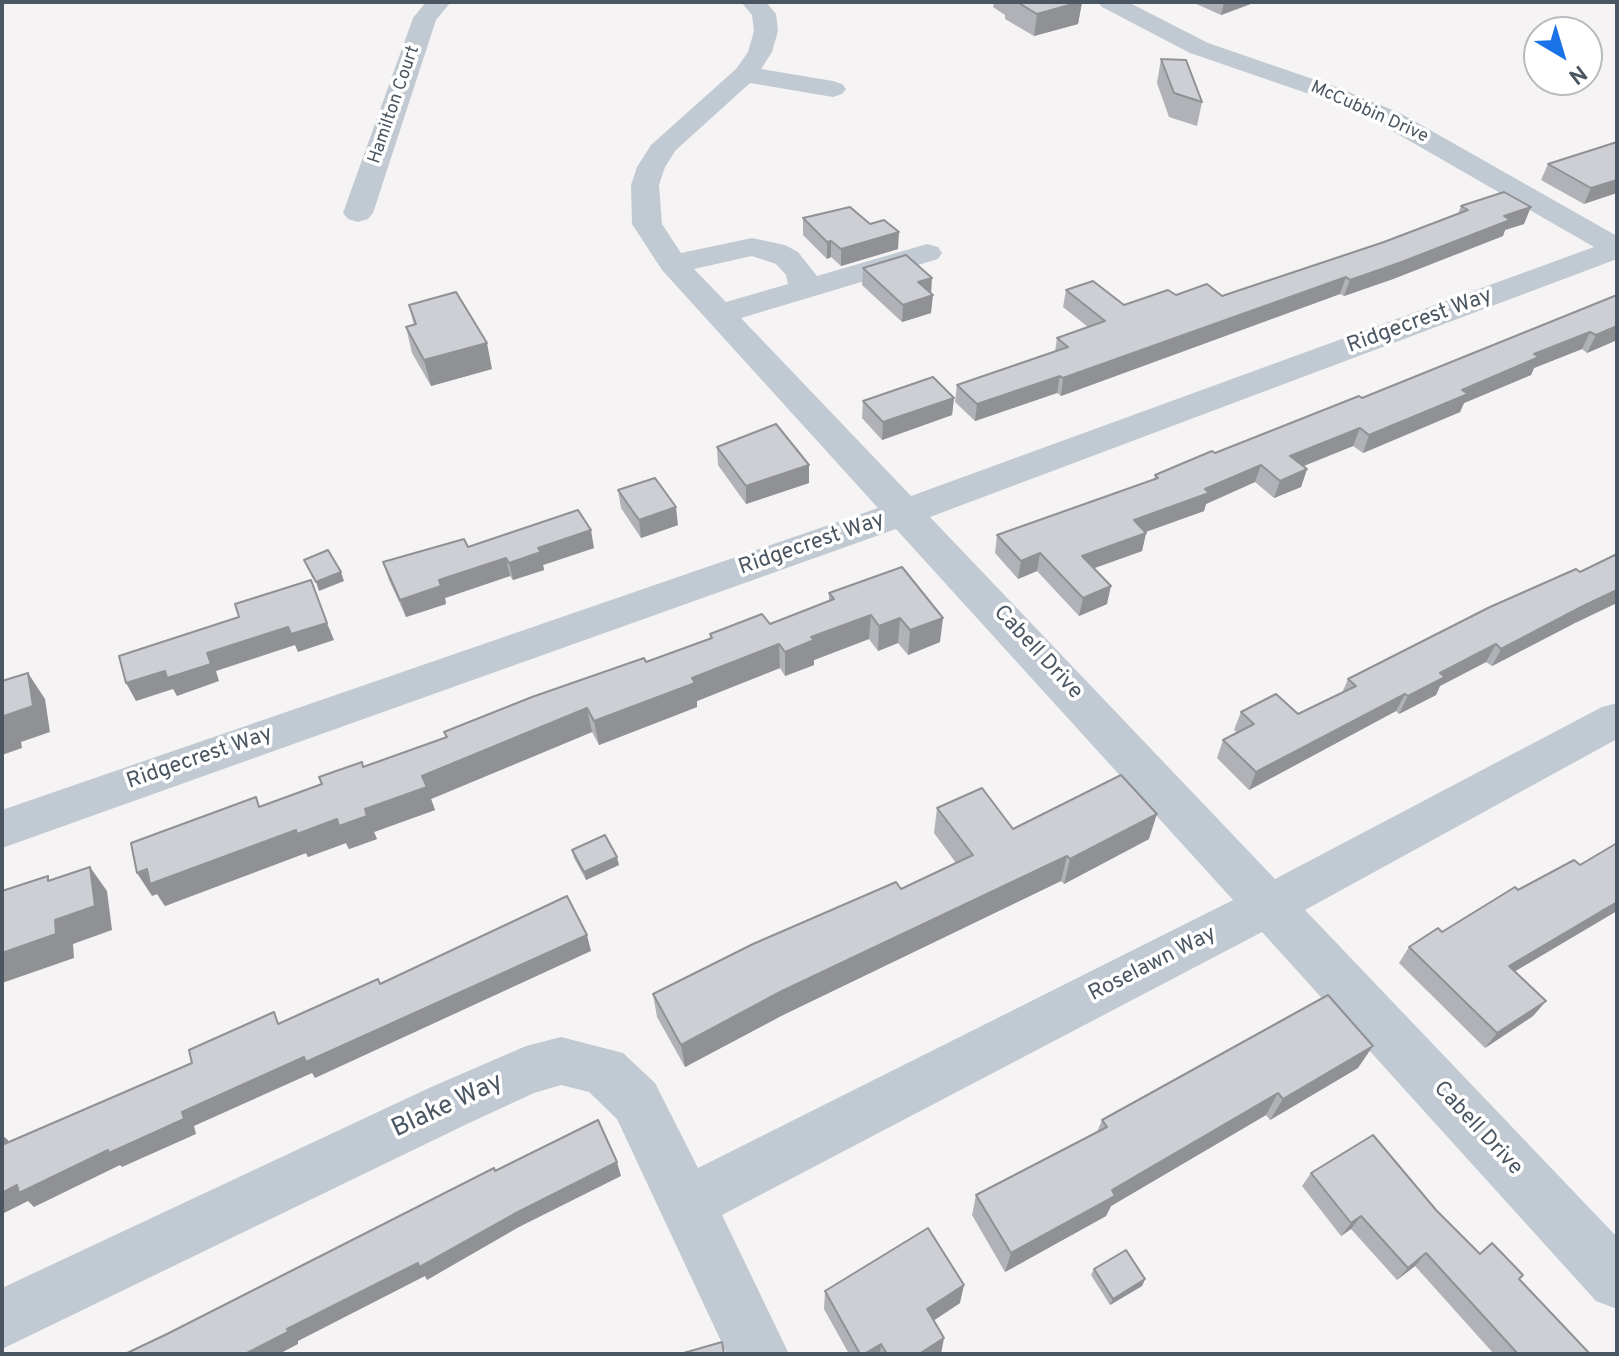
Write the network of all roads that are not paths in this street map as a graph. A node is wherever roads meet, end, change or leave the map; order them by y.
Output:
1 (439, 2) edge
2 (753, 2) edge
3 (1110, 2) edge
4 (745, 74) junction
5 (833, 89) dead end
6 (358, 213) dead end
7 (1617, 249) edge
8 (927, 253) dead end
9 (673, 264) junction
10 (805, 289) junction
11 (720, 314) junction
12 (906, 512) junction
13 (1617, 719) edge
14 (2, 829) edge
15 (1270, 905) junction
16 (685, 1204) junction
17 (1617, 1280) edge
18 (2, 1319) edge
19 (759, 1354) edge

1 - 6 street, Hamilton Court
2 - 4 street, Cabell Drive
3 - 7 street, McCubbin Drive
4 - 5 street
4 - 9 street, Cabell Drive
7 - 12 street, Ridgecrest Way
8 - 10 street
9 - 10 street
9 - 11 street, Cabell Drive
10 - 11 street
11 - 12 street, Cabell Drive
12 - 14 street, Ridgecrest Way
12 - 15 street, Cabell Drive
13 - 15 street, Roselawn Way
15 - 16 street, Roselawn Way
15 - 17 street, Cabell Drive
16 - 18 street, Blake Way
16 - 19 street, Blake Way

